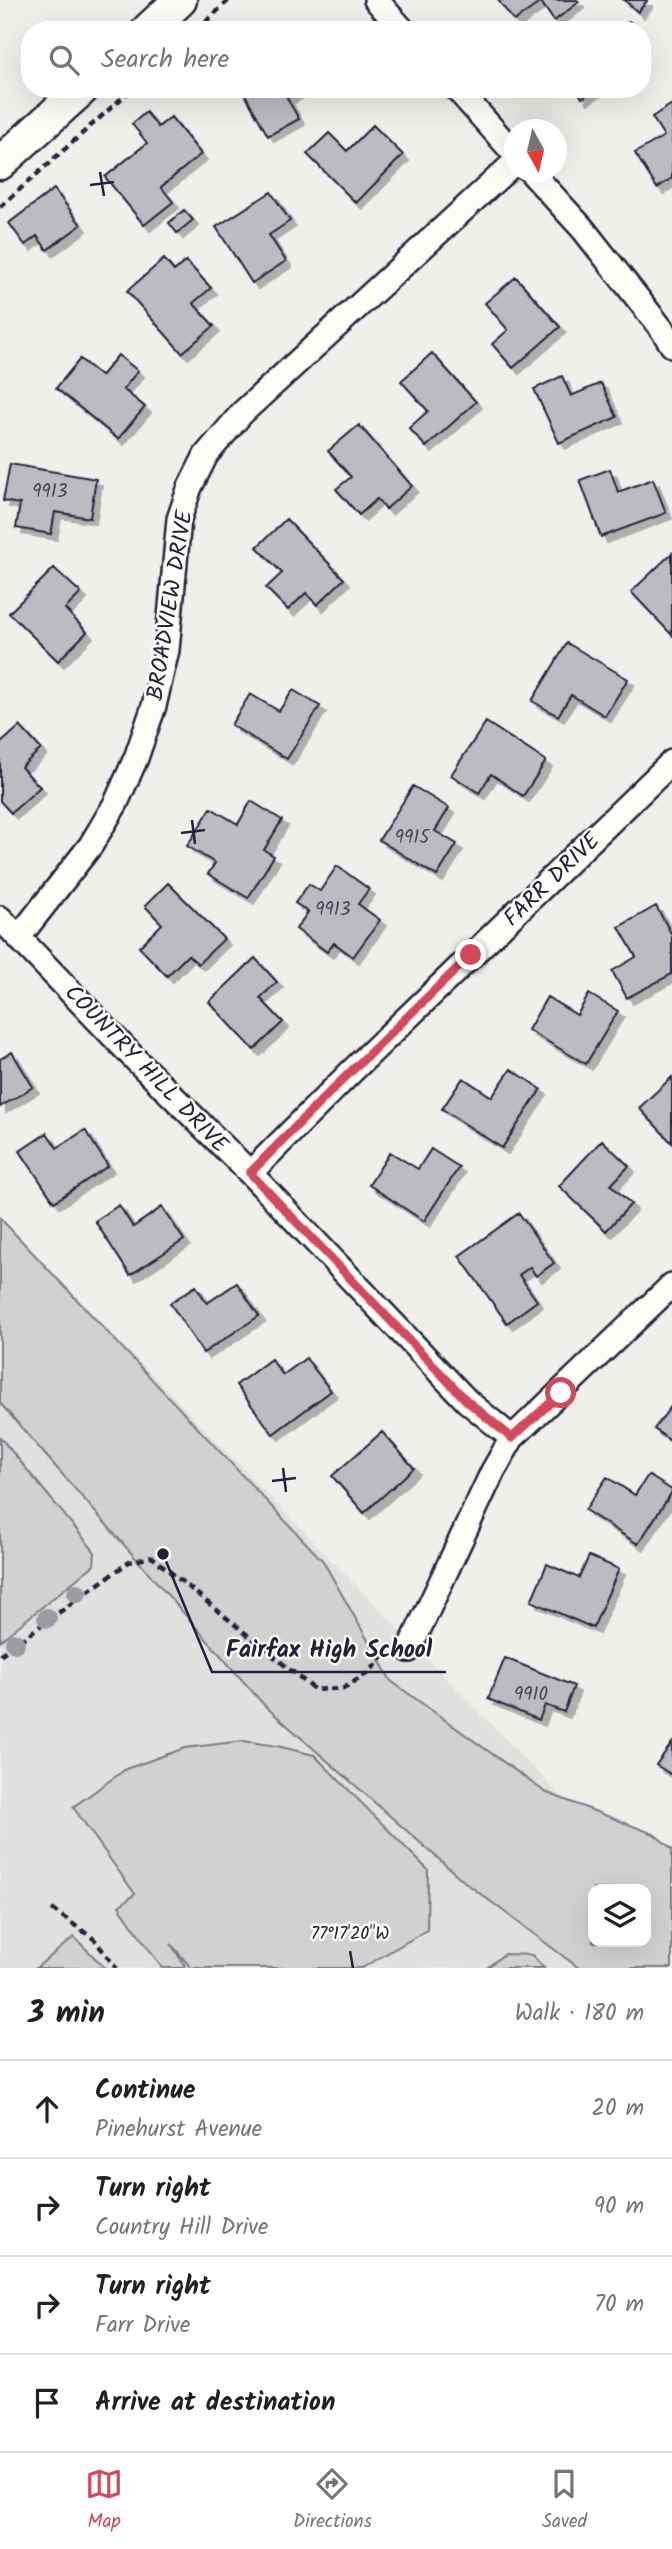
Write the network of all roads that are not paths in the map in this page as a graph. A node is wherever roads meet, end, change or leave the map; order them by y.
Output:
1 (180, 0) edge
2 (376, 0) edge
3 (158, 21) edge
4 (395, 21) edge
5 (72, 98) edge
6 (465, 98) edge
7 (504, 142) edge
8 (0, 163) edge
9 (504, 172) edge
10 (540, 182) edge
11 (672, 345) edge
12 (672, 762) edge
13 (0, 918) edge
14 (19, 937) junction
15 (250, 1173) junction
16 (672, 1284) edge
17 (512, 1438) junction
18 (398, 1651) road end

1 - 3 main road
2 - 4 street
5 - 8 main road
6 - 7 street
9 - 14 street, BROADVIEW DRIVE
10 - 11 street
12 - 15 street, FARR DRIVE
13 - 14 street, COUNTRY HILL DRIVE
14 - 15 street, COUNTRY HILL DRIVE
15 - 17 street, COUNTRY HILL DRIVE
16 - 17 street
17 - 18 street

